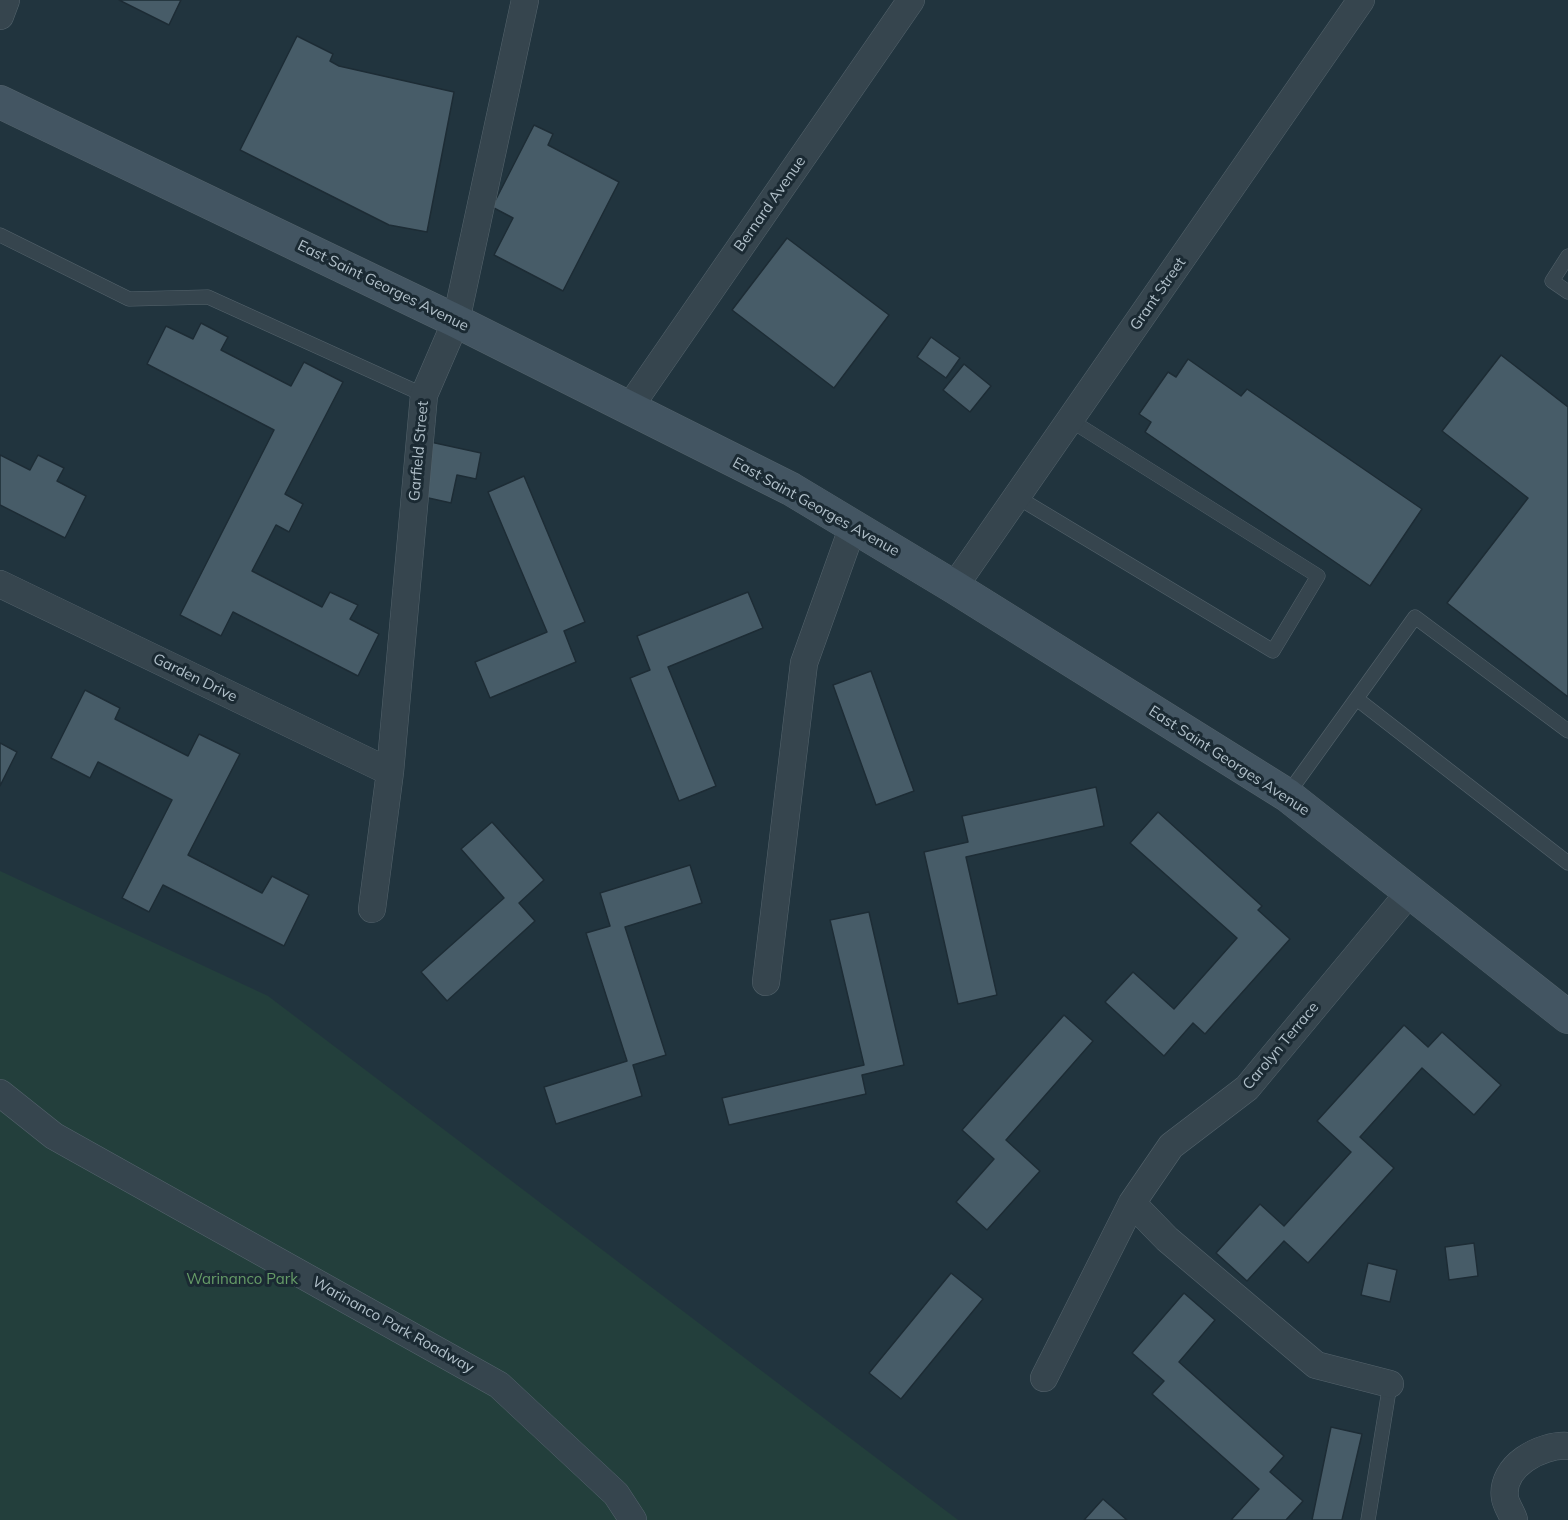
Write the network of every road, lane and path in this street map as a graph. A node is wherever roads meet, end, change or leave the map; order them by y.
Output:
1 (6, 0) edge
2 (525, 0) edge
3 (911, 0) edge
4 (1361, 0) edge
5 (0, 16) edge
6 (0, 102) edge
7 (0, 236) edge
8 (1568, 256) edge
9 (1568, 292) edge
10 (456, 321) junction
11 (424, 395) junction
12 (629, 408) junction
13 (1070, 420) junction
14 (1017, 497) junction
15 (853, 526) junction
16 (0, 584) edge
17 (954, 587) junction
18 (1358, 699) junction
19 (1568, 731) edge
20 (390, 772) junction
21 (1287, 795) junction
22 (1568, 863) edge
23 (1409, 893) junction
24 (372, 909) dead end
25 (766, 982) dead end
26 (1568, 1017) edge
27 (0, 1093) edge
28 (1132, 1203) junction
29 (1044, 1378) dead end
30 (1390, 1384) joint
31 (1568, 1446) edge
32 (633, 1520) edge
33 (1368, 1520) edge
34 (1514, 1520) edge

1 - 5 street
2 - 10 street, Garfield Street
3 - 12 street, Bernard Avenue
4 - 13 street, Grant Street
6 - 10 main road, East Saint Georges Avenue
7 - 11 lane
8 - 9 lane
10 - 11 street, Garfield Street
10 - 12 main road, East Saint Georges Avenue
11 - 20 street, Garfield Street
12 - 15 main road, East Saint Georges Avenue
13 - 14 street, Grant Street
13 - 14 lane
14 - 17 street, Grant Street
15 - 17 main road, East Saint Georges Avenue
15 - 25 street
16 - 20 street, Garden Drive
17 - 21 main road, East Saint Georges Avenue
18 - 19 lane
18 - 21 lane
18 - 22 lane
20 - 24 street, Garfield Street
21 - 23 main road, East Saint Georges Avenue
23 - 26 main road, East Saint Georges Avenue
23 - 28 street, Carolyn Terrace
27 - 32 street, Warinanco Park Roadway
28 - 29 street, Carolyn Terrace
28 - 30 street
30 - 33 lane
31 - 34 street

